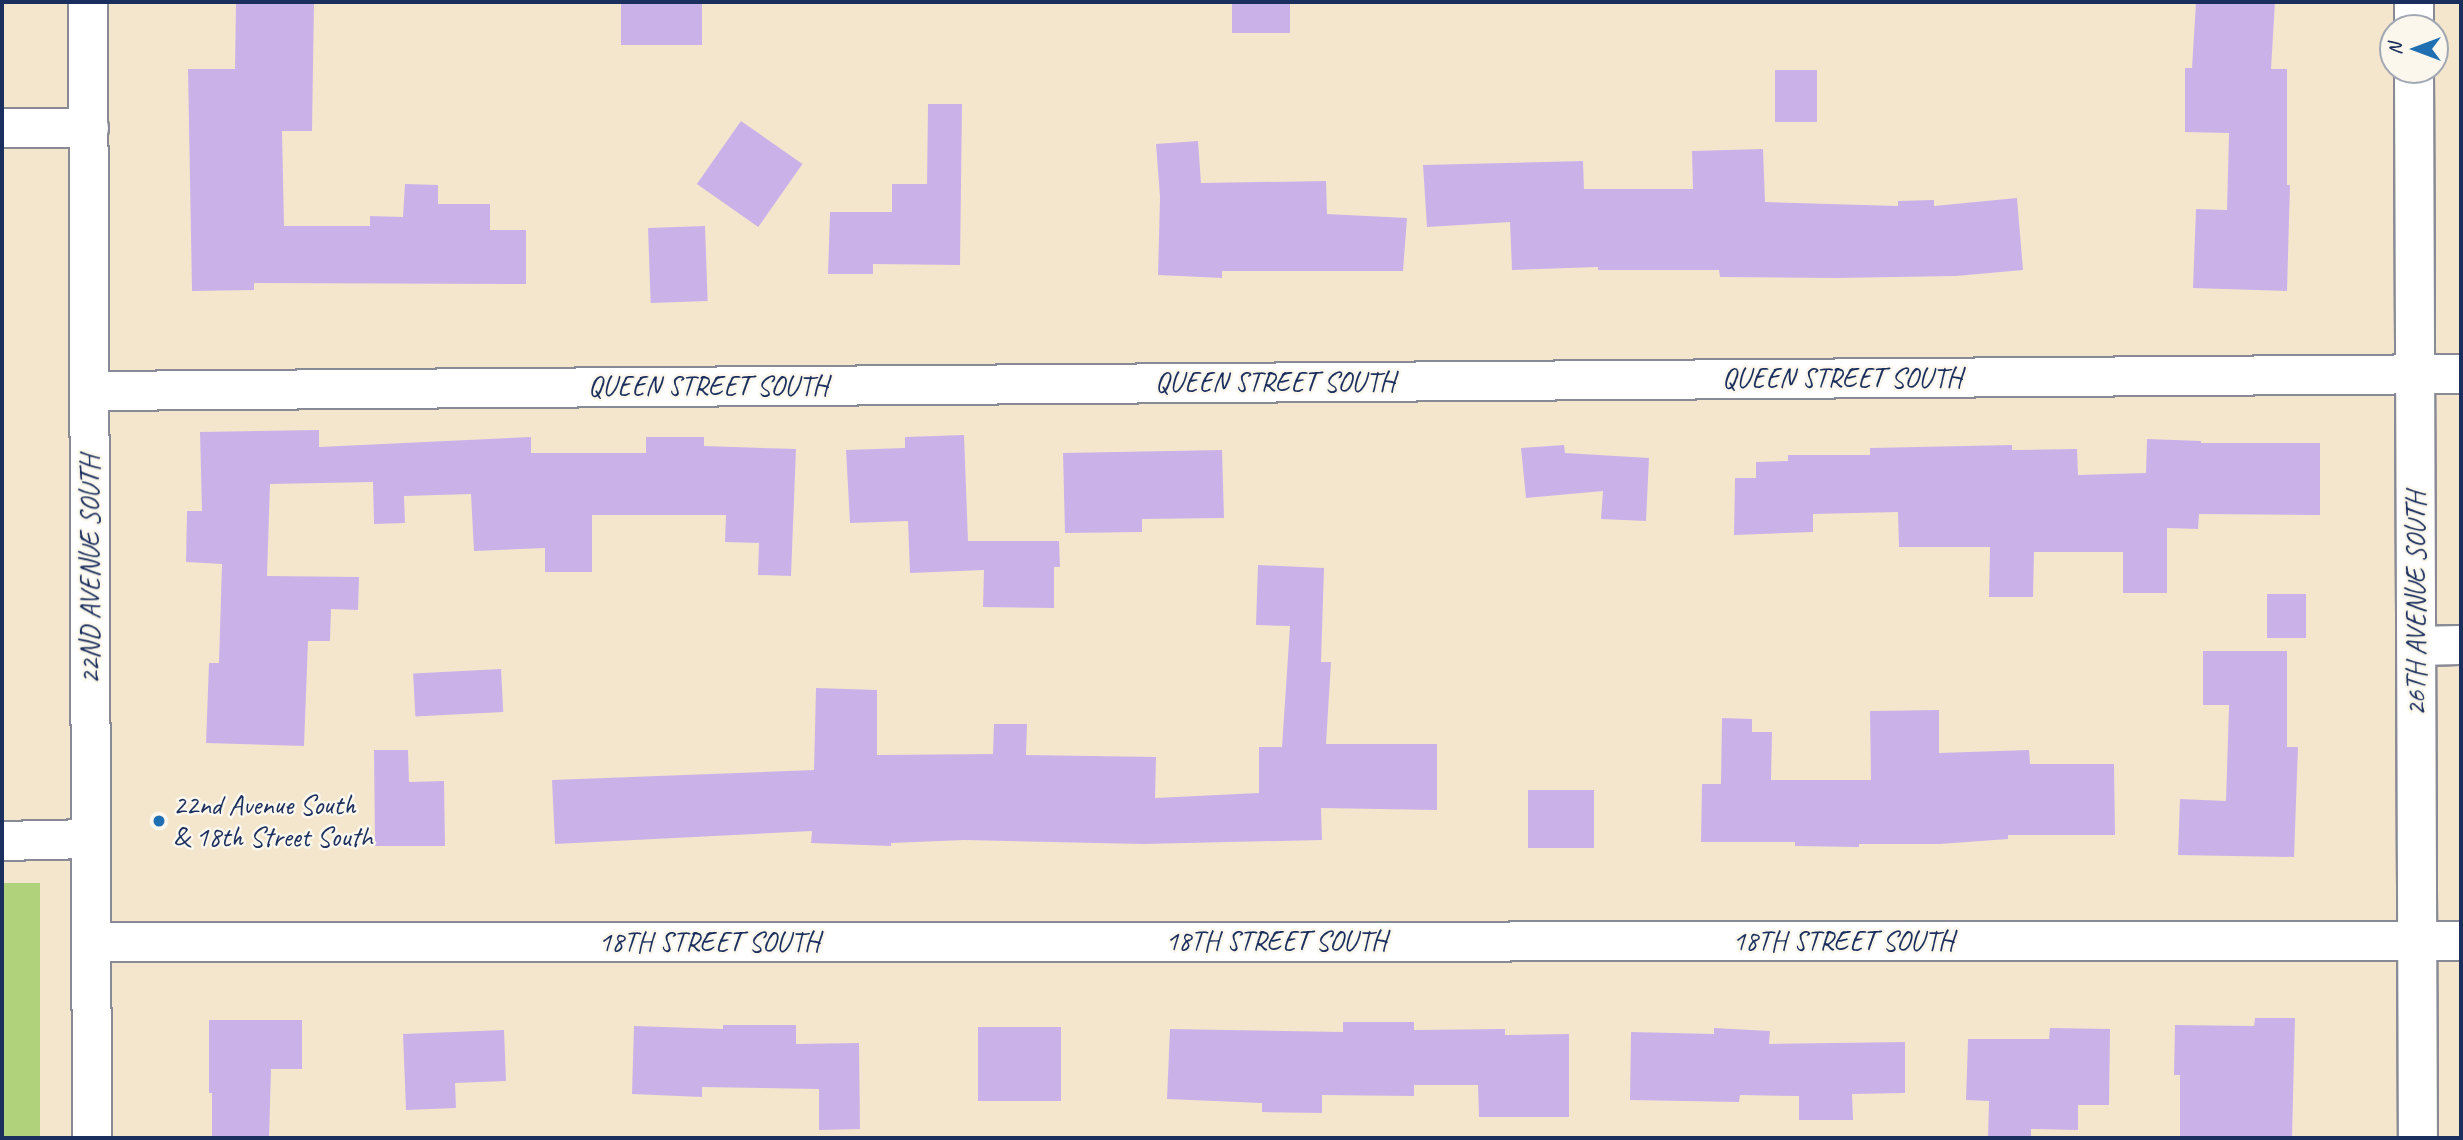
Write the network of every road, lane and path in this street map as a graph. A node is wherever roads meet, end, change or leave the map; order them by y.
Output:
1 (88, 2) edge
2 (2414, 84) edge
3 (2, 128) edge
4 (89, 128) junction
5 (2415, 374) junction
6 (2461, 374) edge
7 (89, 391) junction
8 (2461, 645) edge
9 (2417, 646) junction
10 (91, 839) junction
11 (2, 841) edge
12 (2417, 941) junction
13 (2461, 941) edge
14 (91, 942) junction
15 (92, 1138) edge
16 (2418, 1138) edge

1 - 4 street, 22ND AVENUE SOUTH
2 - 5 street, 26TH AVENUE SOUTH
3 - 4 street
4 - 7 street, 22ND AVENUE SOUTH
5 - 6 street, QUEEN STREET SOUTH
5 - 7 street, QUEEN STREET SOUTH
5 - 9 street, 26TH AVENUE SOUTH
7 - 10 street, 22ND AVENUE SOUTH
8 - 9 street
9 - 12 street, 26TH AVENUE SOUTH
10 - 11 street
10 - 14 street, 22ND AVENUE SOUTH
12 - 13 street, 18TH STREET SOUTH
12 - 14 street, 18TH STREET SOUTH
12 - 16 street, 26TH AVENUE SOUTH
14 - 15 street, 22ND AVENUE SOUTH

